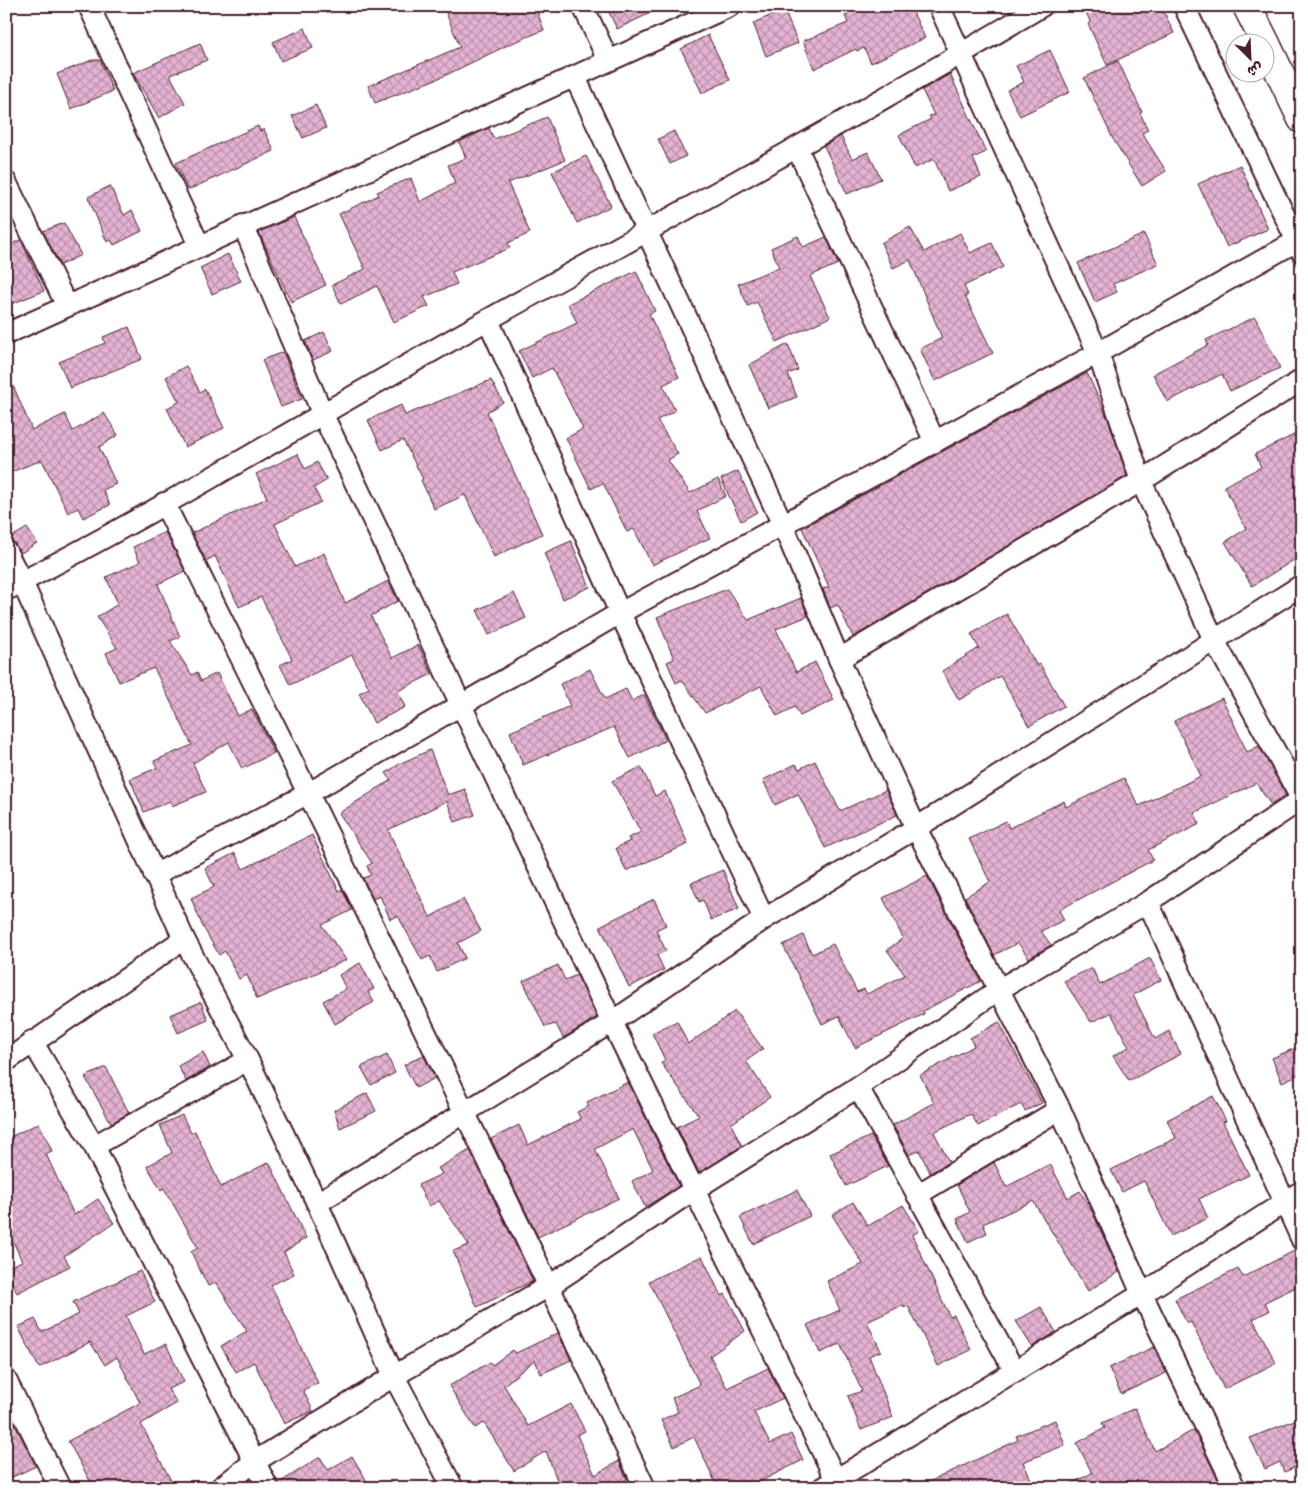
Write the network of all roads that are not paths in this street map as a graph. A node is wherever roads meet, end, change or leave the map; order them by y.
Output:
1 (89, 6) edge
2 (583, 6) edge
3 (730, 6) edge
4 (939, 6) edge
5 (1042, 6) edge
6 (1184, 6) edge
7 (1247, 6) edge
8 (1260, 32) edge
9 (960, 56) junction
10 (608, 60) junction
11 (1276, 66) edge
12 (575, 77) junction
13 (1302, 119) edge
14 (798, 148) junction
15 (6, 182) edge
16 (243, 225) junction
17 (648, 232) junction
18 (1300, 244) edge
19 (200, 247) junction
20 (67, 306) junction
21 (488, 320) junction
22 (6, 334) edge
23 (1098, 353) junction
24 (1302, 380) edge
25 (323, 415) junction
26 (935, 442) junction
27 (1141, 481) junction
28 (164, 503) junction
29 (783, 525) junction
30 (6, 551) edge
31 (1302, 585) edge
32 (14, 586) edge
33 (620, 613) junction
34 (1214, 640) junction
35 (839, 659) junction
36 (462, 704) junction
37 (309, 793) junction
38 (1302, 799) edge
39 (916, 828) junction
40 (154, 875) junction
41 (1148, 902) junction
42 (764, 919) junction
43 (184, 939) junction
44 (998, 990) junction
45 (612, 1022) junction
46 (32, 1041) junction
47 (248, 1060) junction
48 (6, 1061) edge
49 (858, 1087) junction
50 (1060, 1109) junction
51 (465, 1114) junction
52 (94, 1146) junction
53 (695, 1189) junction
54 (1302, 1191) edge
55 (917, 1195) junction
56 (1284, 1202) junction
57 (317, 1203) junction
58 (1302, 1240) edge
59 (549, 1286) junction
60 (1142, 1294) junction
61 (1015, 1372) junction
62 (394, 1376) junction
63 (8, 1387) edge
64 (254, 1462) junction
65 (833, 1485) edge
66 (60, 1488) edge
67 (220, 1488) edge
68 (268, 1488) edge
69 (453, 1488) edge
70 (645, 1488) edge
71 (1235, 1488) edge

1 - 19 street
2 - 10 street
3 - 10 street
4 - 9 street
5 - 9 street
6 - 18 street
7 - 8 street
9 - 14 street
9 - 23 street
10 - 12 street
11 - 13 street
12 - 16 street
12 - 17 street
14 - 17 street
14 - 26 street
15 - 20 street
16 - 19 street
16 - 25 street
17 - 21 street
17 - 29 street
18 - 23 street
19 - 20 street
20 - 22 street
21 - 25 street
21 - 33 street
23 - 26 street
23 - 27 street
24 - 27 street
25 - 28 street
25 - 36 street
26 - 29 street
27 - 34 street
27 - 35 street
28 - 32 street
28 - 37 street
29 - 33 street
29 - 35 street
30 - 32 street
31 - 34 street
32 - 40 street
33 - 36 street
33 - 42 street
34 - 38 street
34 - 39 street
35 - 39 street
36 - 37 street
36 - 45 street
37 - 40 street
37 - 51 street
38 - 41 street
39 - 42 street
39 - 44 street
40 - 43 street
41 - 44 street
41 - 56 street
42 - 45 street
43 - 46 street
43 - 47 street
44 - 49 street
44 - 50 street
45 - 51 street
45 - 53 street
46 - 48 street
46 - 52 street
47 - 52 street
47 - 57 street
49 - 53 street
49 - 55 street
50 - 55 street
50 - 60 street
51 - 57 street
51 - 59 street
52 - 64 street
53 - 59 street
53 - 65 street
54 - 56 street
55 - 61 street
56 - 58 street
56 - 60 street
57 - 62 street
59 - 62 street
59 - 70 street
60 - 61 street
60 - 71 street
61 - 65 street
62 - 64 street
62 - 69 street
63 - 66 street
64 - 67 street
64 - 68 street

